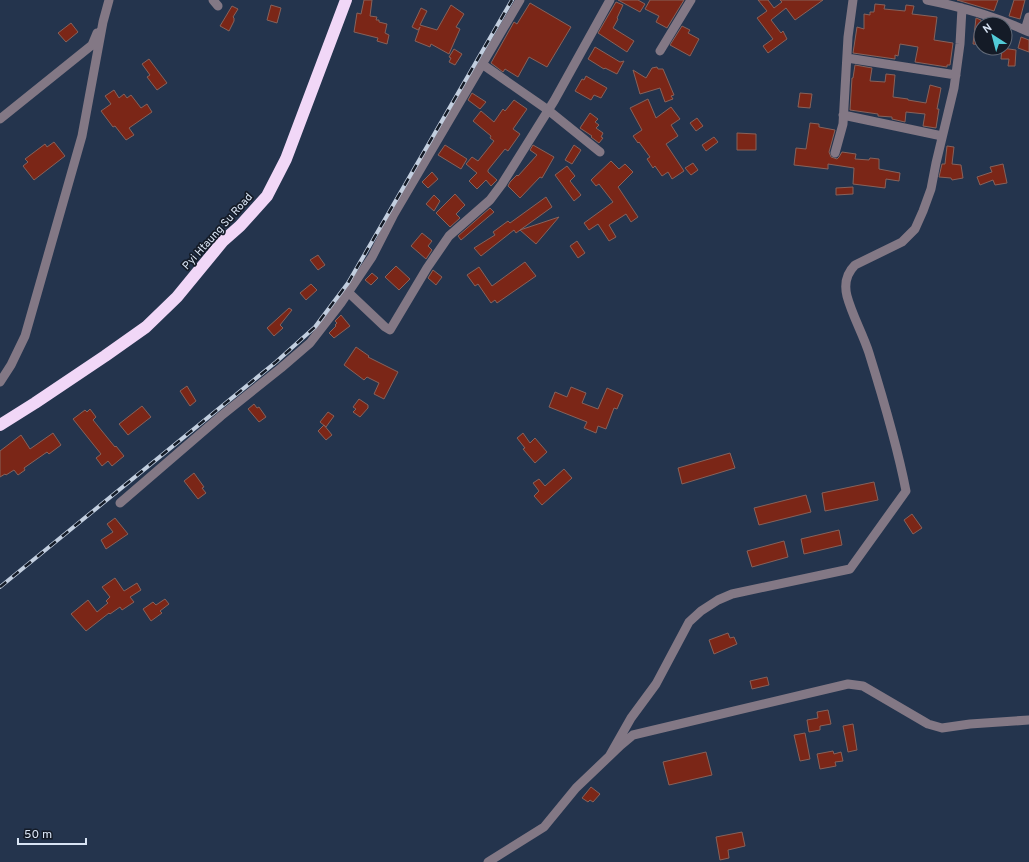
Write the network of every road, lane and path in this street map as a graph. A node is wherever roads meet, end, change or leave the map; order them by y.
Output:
1 (109, 0) edge
2 (346, 0) edge
3 (520, 0) edge
4 (610, 0) edge
5 (691, 0) edge
6 (853, 0) edge
7 (927, 0) edge
8 (958, 5) edge
9 (1029, 17) edge
10 (103, 22) junction
11 (1027, 31) edge
12 (660, 51) dead end
13 (847, 58) junction
14 (482, 64) junction
15 (956, 75) junction
16 (548, 110) junction
17 (843, 115) junction
18 (0, 119) edge
19 (942, 136) junction
20 (600, 152) dead end
21 (835, 153) dead end
22 (348, 292) junction
23 (0, 382) edge
24 (0, 425) edge
25 (120, 503) dead end
26 (1029, 720) edge
27 (610, 755) junction
28 (488, 862) edge

1 - 10 street
2 - 24 highway, Pyi Htaung Su Road
3 - 14 street
4 - 16 street
5 - 12 street
6 - 13 street
7 - 8 street
8 - 11 street
8 - 15 street
9 - 11 street
10 - 18 street
10 - 23 street
13 - 15 street
13 - 17 street
14 - 16 street
14 - 22 street
15 - 19 street
16 - 20 street
16 - 22 street
17 - 19 street
17 - 21 street
19 - 27 street
22 - 25 street
26 - 27 street
27 - 28 street

